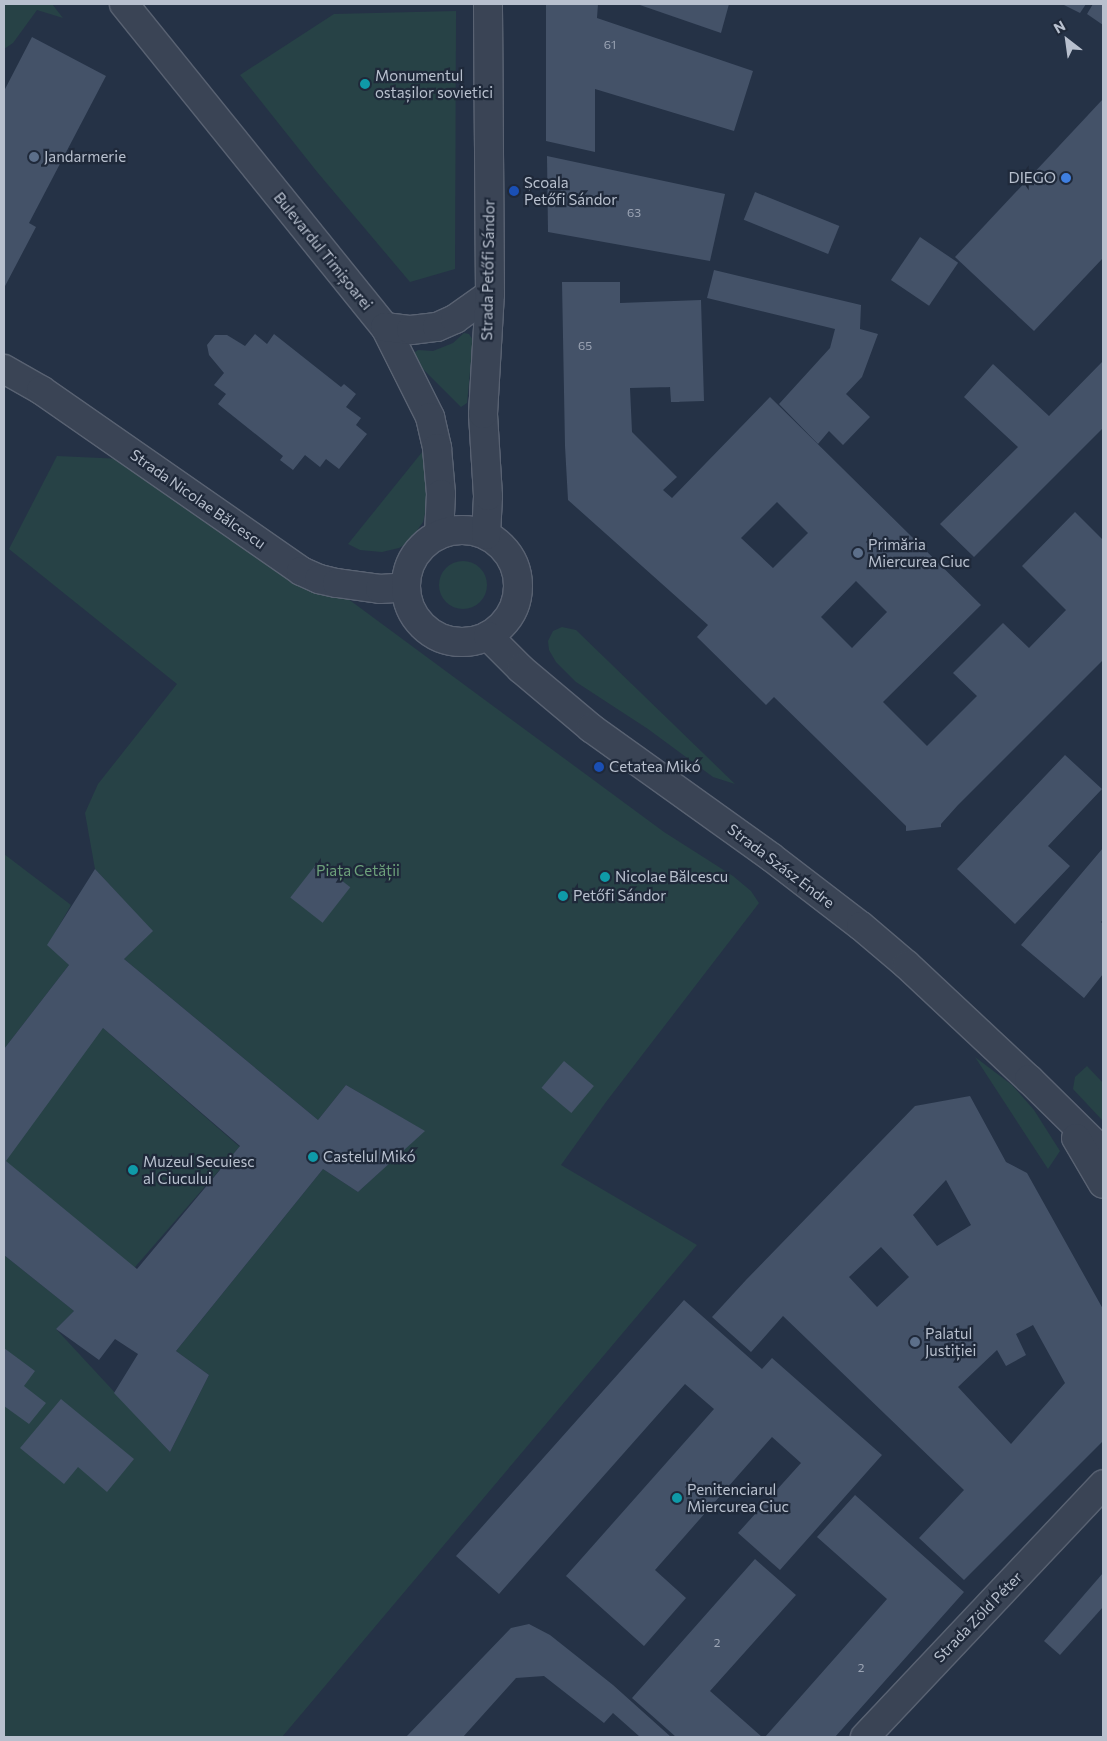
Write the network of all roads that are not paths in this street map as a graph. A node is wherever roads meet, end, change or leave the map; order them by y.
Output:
1 (124, 4) edge
2 (488, 4) edge
3 (490, 294) junction
4 (385, 327) junction
5 (4, 369) edge
6 (439, 535) junction
7 (486, 535) junction
8 (406, 587) junction
9 (488, 636) junction
10 (1060, 1111) junction
11 (1103, 1152) edge
12 (1103, 1184) edge
13 (1100, 1491) edge
14 (865, 1737) edge

1 - 4 street, Bulevardul Timișoarei
2 - 3 street, Strada Petőfi Sándor
3 - 4 street
3 - 7 street, Strada Petőfi Sándor
4 - 6 street, Bulevardul Timișoarei
5 - 8 street, Strada Nicolae Bălcescu
6 - 7 street
6 - 8 street
7 - 9 street
8 - 9 street
9 - 10 street, Strada Szász Endre
10 - 11 street, Strada Szász Endre
10 - 12 street, Strada Szász Endre
13 - 14 street, Strada Zöld Péter

